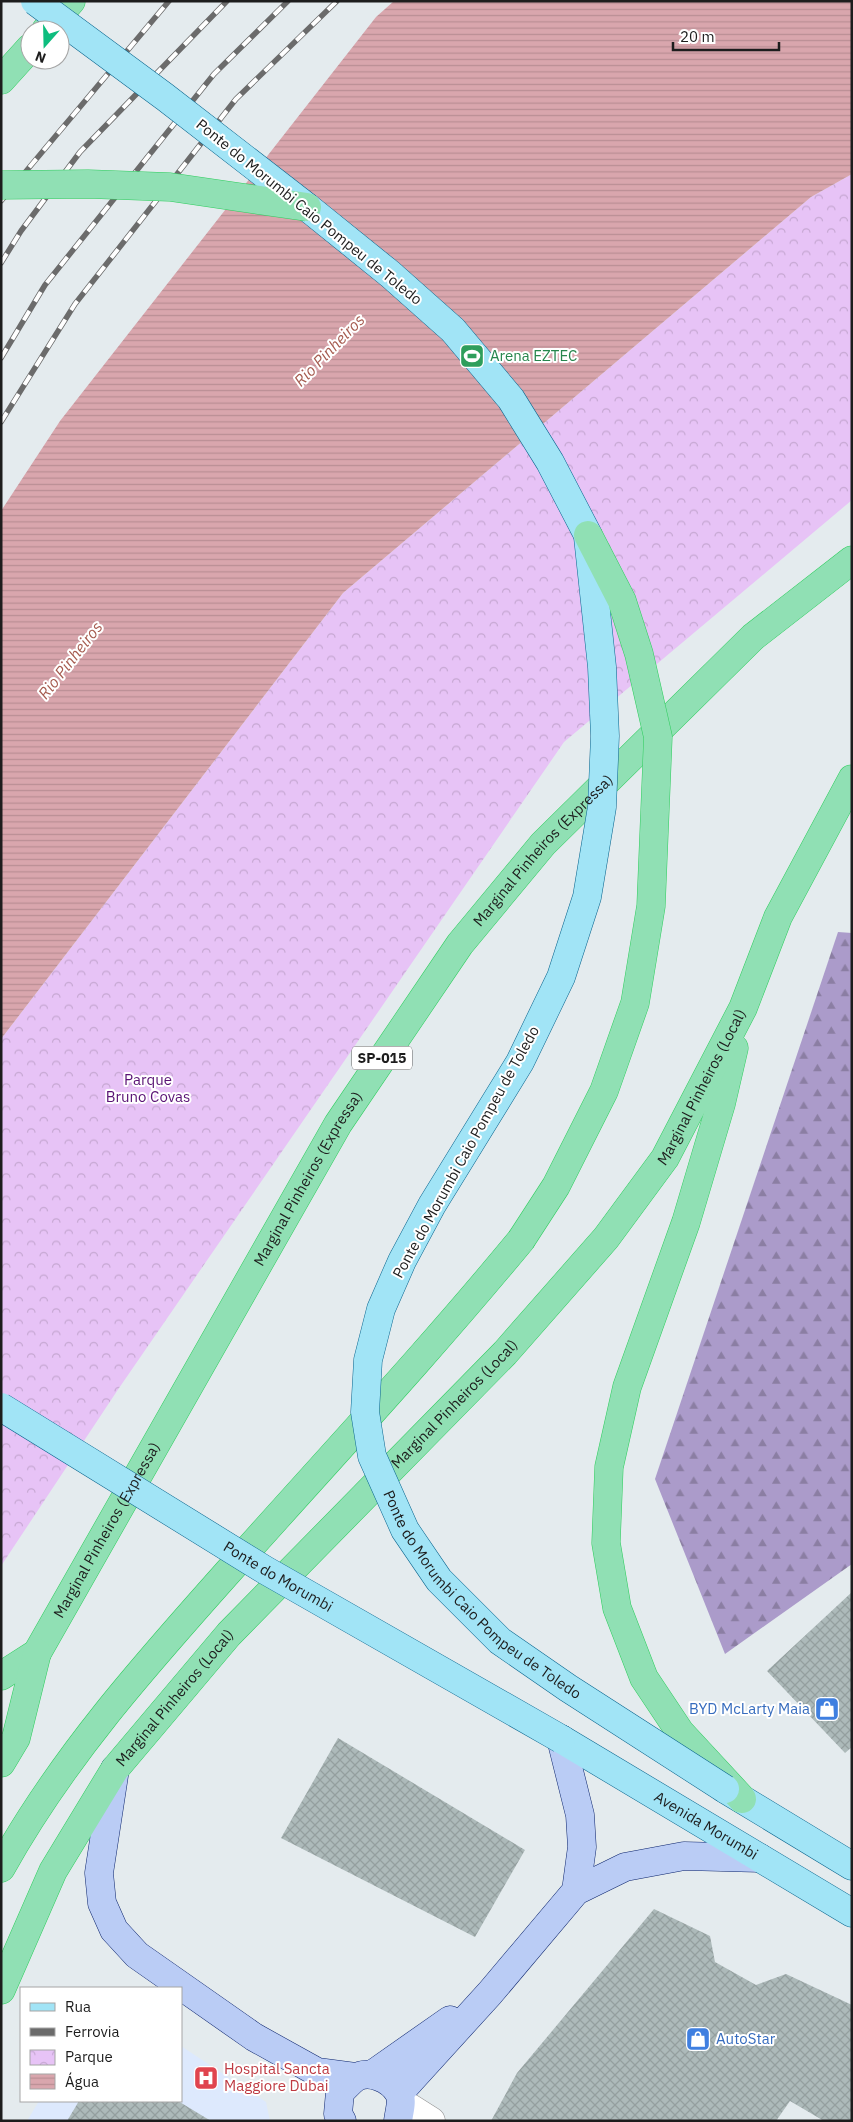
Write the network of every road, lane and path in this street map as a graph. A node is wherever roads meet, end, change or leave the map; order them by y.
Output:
1 (35, 1) edge
2 (71, 1) edge
3 (55, 20) edge
4 (20, 59) edge
5 (1, 80) edge
6 (1, 185) edge
7 (308, 207) junction
8 (588, 535) junction
9 (852, 560) edge
10 (852, 779) edge
11 (744, 1008) junction
12 (1, 1407) edge
13 (37, 1653) junction
14 (1, 1676) edge
15 (561, 1739) junction
16 (1, 1763) edge
17 (115, 1769) junction
18 (733, 1794) junction
19 (760, 1858) junction
20 (852, 1866) edge
21 (1, 1868) edge
22 (576, 1891) junction
23 (852, 1913) edge
24 (1, 1990) edge
25 (490, 1992) junction
26 (364, 2076) junction
27 (399, 2105) edge
28 (339, 2118) edge
29 (431, 2121) edge

1 - 7 main road, Ponte do Morumbi Caio Pompeu de Toledo, bridge
2 - 3 highway
4 - 5 highway
6 - 7 highway, bridge
7 - 8 main road, Ponte do Morumbi Caio Pompeu de Toledo
8 - 18 main road, Ponte do Morumbi Caio Pompeu de Toledo, bridge
8 - 21 highway, bridge
9 - 13 highway, Marginal Pinheiros (Expressa) / SP-015
10 - 11 highway, Marginal Pinheiros (Local)
11 - 17 highway, Marginal Pinheiros (Local)
11 - 18 highway
12 - 15 main road, Ponte do Morumbi, bridge
13 - 14 highway, Marginal Pinheiros (Expressa) / SP-015
13 - 16 highway
15 - 19 main road, Avenida Morumbi
15 - 22 street
17 - 24 highway, Marginal Pinheiros (Local)
17 - 26 street
18 - 20 main road
19 - 22 street
19 - 23 main road, Avenida Morumbi
22 - 25 street
25 - 26 street
25 - 27 street
26 - 27 street
26 - 28 street
27 - 29 street

